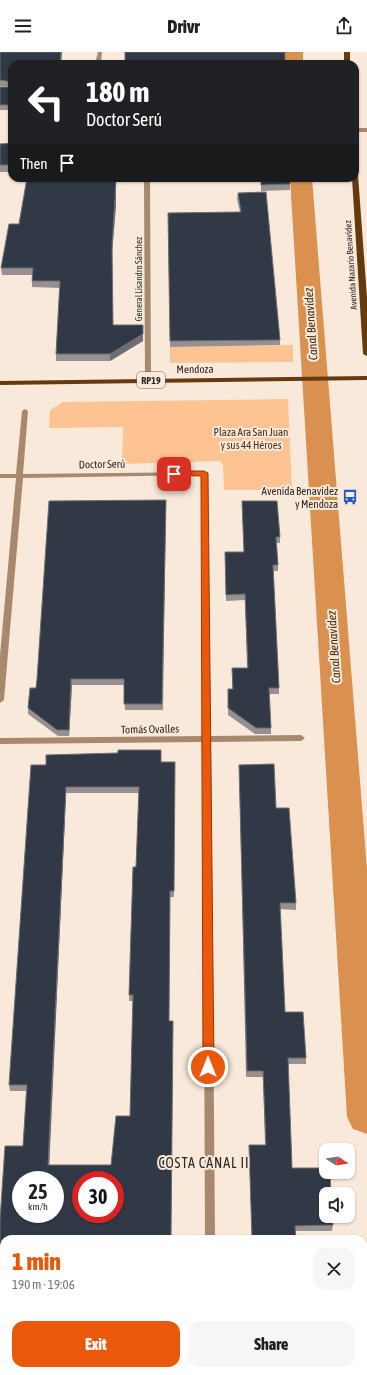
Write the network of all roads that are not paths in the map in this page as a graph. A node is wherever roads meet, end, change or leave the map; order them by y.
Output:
1 (148, 182) edge
2 (355, 182) edge
3 (367, 354) edge
4 (367, 378) edge
5 (148, 380) junction
6 (0, 383) edge
7 (25, 411) dead end
8 (0, 476) edge
9 (20, 476) junction
10 (0, 700) edge
11 (301, 738) dead end
12 (206, 739) junction
13 (0, 741) edge
14 (210, 1235) edge

1 - 5 street, General Lisandro Sánchez
2 - 3 main road, Avenida Nazario Benavídez
4 - 5 main road, Mendoza / RP19
5 - 6 main road, Mendoza / RP19
7 - 9 street
8 - 9 street, Doctor Serú
9 - 10 street
9 - 12 street, Doctor Serú
11 - 12 street, Tomás Ovalles
12 - 13 street, Tomás Ovalles
12 - 14 street

